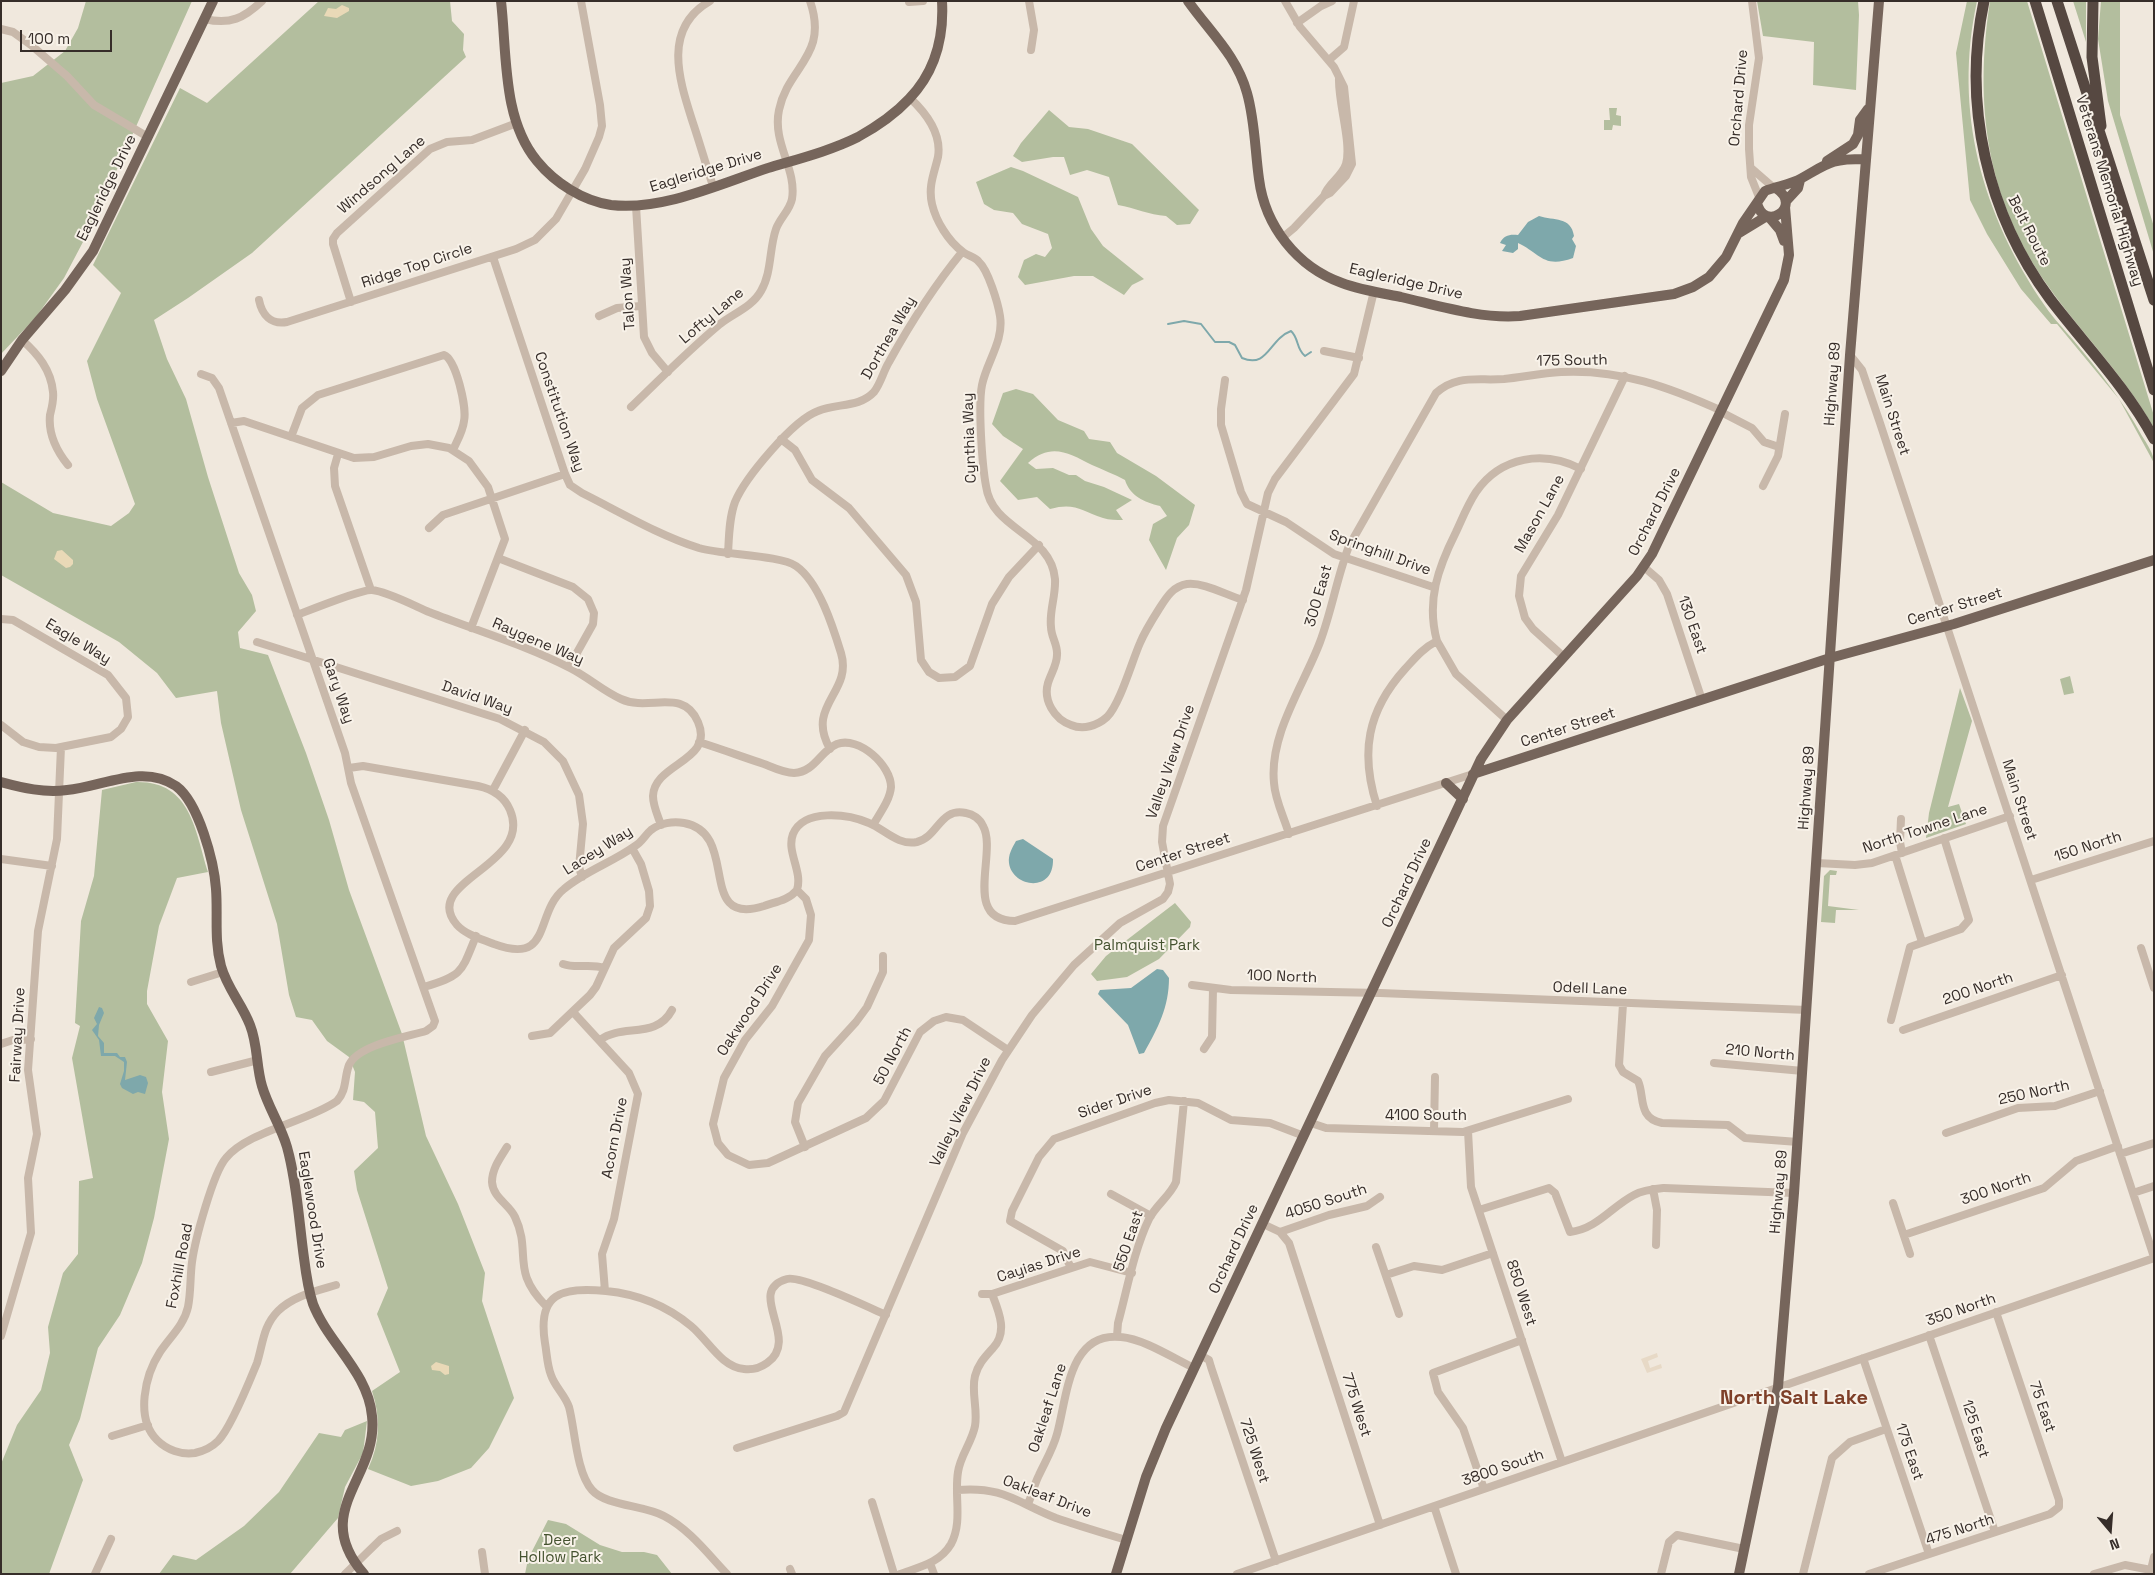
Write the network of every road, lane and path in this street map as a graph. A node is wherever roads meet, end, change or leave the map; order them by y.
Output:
1 (213, 1) edge
2 (262, 1) edge
3 (501, 1) edge
4 (581, 1) edge
5 (810, 1) edge
6 (923, 1) edge
7 (942, 1) edge
8 (1029, 1) edge
9 (1188, 1) edge
10 (1285, 1) edge
11 (1332, 1) edge
12 (1752, 1) edge
13 (1879, 1) edge
14 (1984, 1) edge
15 (2035, 1) edge
16 (2057, 1) edge
17 (2093, 1) edge
18 (709, 2) edge
19 (909, 2) edge
20 (1351, 2) edge
21 (205, 19) junction
22 (1297, 23) junction
23 (1, 29) edge
24 (1031, 50) dead end
25 (1329, 60) junction
26 (910, 98) junction
27 (1870, 106) junction
28 (517, 123) junction
29 (148, 137) junction
30 (2105, 155) junction
31 (1865, 158) junction
32 (786, 163) junction
33 (1825, 164) junction
34 (1751, 168) junction
35 (1800, 180) junction
36 (713, 186) junction
37 (1776, 189) junction
38 (573, 191) junction
39 (1758, 200) junction
40 (1786, 204) junction
41 (636, 206) junction
42 (1768, 216) junction
43 (1740, 233) junction
44 (1282, 238) junction
45 (1788, 246) junction
46 (962, 252) junction
47 (492, 257) junction
48 (1374, 292) junction
49 (259, 300) dead end
50 (2154, 300) edge
51 (351, 302) junction
52 (641, 306) junction
53 (599, 316) dead end
54 (22, 340) junction
55 (1324, 351) dead end
56 (1850, 355) junction
57 (1359, 358) junction
58 (1, 370) edge
59 (668, 372) junction
60 (201, 374) dead end
61 (1625, 376) junction
62 (1225, 380) dead end
63 (1447, 384) joint
64 (2154, 390) edge
65 (631, 407) dead end
66 (1721, 412) junction
67 (1785, 414) dead end
68 (231, 423) junction
69 (291, 437) junction
70 (781, 439) junction
71 (2154, 439) edge
72 (1779, 447) junction
73 (453, 450) junction
74 (338, 454) junction
75 (68, 464) dead end
76 (1580, 469) junction
77 (564, 474) junction
78 (1763, 486) dead end
79 (492, 498) junction
80 (1263, 512) junction
81 (429, 528) dead end
82 (1039, 546) junction
83 (728, 554) junction
84 (498, 558) junction
85 (1345, 558) junction
86 (2154, 560) edge
87 (1644, 567) junction
88 (1433, 587) junction
89 (370, 590) junction
90 (1242, 600) junction
91 (297, 615) junction
92 (1, 619) edge
93 (1947, 625) junction
94 (471, 628) junction
95 (1437, 641) junction
96 (257, 642) dead end
97 (1564, 657) junction
98 (1830, 658) junction
99 (312, 660) junction
100 (569, 667) junction
101 (1702, 700) junction
102 (1507, 720) junction
103 (1, 725) edge
104 (525, 730) junction
105 (699, 742) junction
106 (61, 747) junction
107 (830, 749) junction
108 (348, 768) junction
109 (1473, 774) junction
110 (1, 782) edge
111 (1446, 783) junction
112 (493, 790) junction
113 (59, 791) junction
114 (1463, 798) junction
115 (1377, 806) junction
116 (2010, 816) junction
117 (1901, 819) dead end
118 (661, 825) junction
119 (873, 825) junction
120 (1289, 834) junction
121 (1944, 838) junction
122 (2154, 840) edge
123 (632, 848) junction
124 (1898, 854) junction
125 (1, 859) edge
126 (1817, 863) junction
127 (52, 866) junction
128 (1168, 874) junction
129 (582, 877) junction
130 (2031, 880) junction
131 (797, 890) junction
132 (476, 936) junction
133 (1922, 942) junction
134 (2141, 948) dead end
135 (883, 956) dead end
136 (563, 964) dead end
137 (604, 968) junction
138 (223, 972) junction
139 (2151, 972) edge
140 (2062, 975) junction
141 (191, 982) dead end
142 (1192, 986) dead end
143 (424, 987) junction
144 (2154, 988) edge
145 (1213, 989) junction
146 (1372, 993) junction
147 (1623, 1004) junction
148 (672, 1010) dead end
149 (1807, 1010) junction
150 (573, 1012) junction
151 (1891, 1020) dead end
152 (433, 1026) joint
153 (1903, 1030) dead end
154 (532, 1036) dead end
155 (30, 1039) junction
156 (600, 1040) junction
157 (1, 1044) edge
158 (1204, 1049) dead end
159 (1008, 1050) junction
160 (258, 1060) junction
161 (1714, 1063) dead end
162 (1803, 1071) junction
163 (210, 1072) dead end
164 (1436, 1077) dead end
165 (2100, 1091) junction
166 (1568, 1099) dead end
167 (1184, 1101) junction
168 (1311, 1123) junction
169 (280, 1128) junction
170 (1434, 1131) junction
171 (1468, 1131) junction
172 (1946, 1133) dead end
173 (1304, 1136) junction
174 (1798, 1142) junction
175 (2154, 1143) edge
176 (507, 1147) dead end
177 (805, 1147) junction
178 (2119, 1150) junction
179 (2154, 1186) edge
180 (1653, 1189) junction
181 (1794, 1193) junction
182 (2133, 1193) junction
183 (1111, 1194) dead end
184 (1380, 1197) dead end
185 (1893, 1203) dead end
186 (1479, 1210) junction
187 (1151, 1216) junction
188 (1263, 1224) junction
189 (1280, 1232) junction
190 (1904, 1235) junction
191 (1656, 1245) dead end
192 (1376, 1247) dead end
193 (1493, 1253) junction
194 (1910, 1254) dead end
195 (2154, 1258) edge
196 (1071, 1268) junction
197 (1132, 1273) junction
198 (1386, 1276) junction
199 (336, 1285) dead end
200 (605, 1291) junction
201 (310, 1294) junction
202 (982, 1294) dead end
203 (992, 1294) junction
204 (546, 1306) junction
205 (1996, 1312) junction
206 (886, 1314) junction
207 (1400, 1314) dead end
208 (1930, 1335) junction
209 (1, 1336) edge
210 (1117, 1336) junction
211 (1522, 1340) junction
212 (1200, 1355) junction
213 (1863, 1358) junction
214 (1194, 1368) junction
215 (1778, 1387) junction
216 (148, 1425) junction
217 (1886, 1429) junction
218 (112, 1436) dead end
219 (737, 1448) dead end
220 (1562, 1462) junction
221 (1484, 1489) junction
222 (957, 1490) junction
223 (872, 1502) dead end
224 (1028, 1504) junction
225 (1434, 1506) junction
226 (2058, 1510) joint
227 (1380, 1525) junction
228 (396, 1531) dead end
229 (1995, 1532) junction
230 (111, 1538) dead end
231 (1126, 1540) junction
232 (1744, 1549) junction
233 (482, 1552) dead end
234 (1929, 1554) junction
235 (2154, 1557) edge
236 (1276, 1561) junction
237 (356, 1563) junction
238 (930, 1563) junction
239 (2150, 1572) edge
240 (95, 1574) edge
241 (346, 1574) edge
242 (364, 1574) edge
243 (485, 1574) edge
244 (727, 1574) edge
245 (894, 1574) edge
246 (900, 1574) edge
247 (934, 1574) edge
248 (1116, 1574) edge
249 (1237, 1574) edge
250 (1456, 1574) edge
251 (1661, 1574) edge
252 (1739, 1574) edge
253 (1803, 1574) edge
254 (1869, 1574) edge
255 (2094, 1574) edge

1 - 21 main road, Eagleridge Drive
2 - 21 street
3 - 28 main road, Eagleridge Drive
4 - 38 street, Ridge Top Circle
5 - 32 street, Lofty Lane
6 - 19 street
7 - 26 main road, Eagleridge Drive
8 - 24 street
9 - 44 main road, Eagleridge Drive
10 - 22 street
11 - 22 street
12 - 34 street, Orchard Drive
13 - 27 main road, Highway 89
14 - 71 highway, Belt Route
15 - 64 highway, Veterans Memorial Highway
16 - 30 highway, Veterans Memorial Highway
17 - 30 highway
18 - 36 street
20 - 25 street
21 - 29 main road, Eagleridge Drive
22 - 25 street
23 - 29 street
25 - 44 street
26 - 32 main road, Eagleridge Drive
26 - 46 street, Cynthia Way
27 - 31 main road, Highway 89
27 - 33 main road
28 - 38 main road, Eagleridge Drive
28 - 51 street, Windsong Lane
29 - 54 main road, Eagleridge Drive
30 - 50 highway, Veterans Memorial Highway
31 - 33 main road
31 - 56 main road, Highway 89
32 - 36 main road, Eagleridge Drive
32 - 59 street, Lofty Lane
33 - 35 main road
34 - 37 street, Orchard Drive
34 - 39 street, Orchard Drive
35 - 37 main road
35 - 40 main road
36 - 41 main road, Eagleridge Drive
37 - 39 main road
37 - 40 main road
38 - 41 main road, Eagleridge Drive
38 - 47 street, Ridge Top Circle
39 - 42 main road
39 - 43 main road, Eagleridge Drive
40 - 42 main road
40 - 45 main road, Orchard Drive
41 - 52 street, Talon Way
42 - 43 main road, Eagleridge Drive
42 - 45 main road
43 - 48 main road, Eagleridge Drive
44 - 48 main road, Eagleridge Drive
45 - 66 main road, Orchard Drive
46 - 70 street, Dorthea Way
46 - 82 street, Cynthia Way
47 - 51 street, Ridge Top Circle
47 - 77 street, Constitution Way
48 - 57 street, Valley View Drive
49 - 51 street, Ridge Top Circle
52 - 53 street
52 - 59 street, Talon Way
54 - 58 main road, Eagleridge Drive
54 - 75 street
55 - 57 street
56 - 93 street, Main Street
56 - 98 main road, Highway 89
57 - 80 street, Valley View Drive
59 - 65 street, Lofty Lane
60 - 68 street, Gary Way
61 - 63 street, 175 South
61 - 66 street, 175 South
61 - 76 street, Mason Lane
62 - 80 street, Springhill Drive
63 - 85 street, 300 East
66 - 72 street, 175 South
66 - 87 main road, Orchard Drive
67 - 72 street
68 - 69 street
68 - 91 street, Gary Way
69 - 73 street
69 - 74 street
70 - 82 street
70 - 83 street, Dorthea Way
72 - 78 street
73 - 74 street
73 - 79 street
74 - 89 street
76 - 88 street
76 - 97 street, Mason Lane
77 - 79 street
77 - 83 street, Constitution Way
79 - 81 street
79 - 84 street
80 - 85 street, Springhill Drive
80 - 90 street, Valley View Drive
82 - 90 street, Cynthia Way
83 - 107 street, Constitution Way
84 - 94 street
84 - 100 street
85 - 88 street, Springhill Drive
85 - 120 street, 300 East
86 - 93 main road, Center Street
87 - 97 main road, Orchard Drive
87 - 101 street, 130 East
88 - 95 street
89 - 91 street
89 - 94 street, Raygene Way
90 - 128 street, Valley View Drive
91 - 99 street, Gary Way
92 - 106 street, Eagle Way
93 - 98 main road, Center Street
93 - 116 street, Main Street
94 - 100 street, Raygene Way
95 - 102 street
95 - 115 street
96 - 99 street, David Way
97 - 102 main road, Orchard Drive
98 - 101 main road, Center Street
98 - 126 main road, Highway 89
99 - 104 street, David Way
99 - 108 street, Gary Way
100 - 105 street, Raygene Way
101 - 109 main road, Center Street
102 - 109 main road, Orchard Drive
103 - 106 street, Eagle Way
104 - 112 street
104 - 129 street, David Way
105 - 107 street
105 - 118 street
106 - 113 street
107 - 119 street
108 - 112 street
108 - 143 street, Gary Way
109 - 111 street, Center Street
109 - 114 main road, Orchard Drive
110 - 113 main road, Eaglewood Drive
111 - 114 main road
111 - 115 street, Center Street
112 - 132 street, Lacey Way
113 - 127 street, Fairway Drive
113 - 138 main road, Eaglewood Drive
114 - 146 main road, Orchard Drive
115 - 120 street, Center Street
116 - 121 street, North Towne Lane
116 - 130 street, Main Street
117 - 124 street
118 - 123 street, Lacey Way
118 - 131 street
119 - 128 street, Center Street
119 - 131 street
120 - 128 street, Center Street
121 - 124 street, North Towne Lane
121 - 133 street
122 - 130 street, 150 North
123 - 129 street, Lacey Way
123 - 137 street
124 - 126 street, North Towne Lane
124 - 133 street
125 - 127 street
126 - 149 main road, Highway 89
127 - 155 street, Fairway Drive
128 - 159 street, Valley View Drive
129 - 132 street, Lacey Way
130 - 140 street, Main Street
131 - 177 street, Oakwood Drive
132 - 143 street
133 - 151 street
134 - 139 street
135 - 177 street
136 - 137 street
137 - 150 street
138 - 141 street
138 - 160 main road, Eaglewood Drive
139 - 144 street
140 - 153 street, 200 North
140 - 165 street, Main Street
142 - 145 street, 100 North
143 - 152 street, Gary Way
145 - 146 street, 100 North
145 - 158 street
146 - 147 street, Odell Lane
146 - 168 main road, Orchard Drive
147 - 149 street, Odell Lane
147 - 174 street
148 - 156 street
149 - 162 main road, Highway 89
150 - 154 street
150 - 156 street, Acorn Drive
152 - 169 street, Foxhill Road
155 - 157 street
155 - 209 street, Fairway Drive
156 - 200 street, Acorn Drive
159 - 177 street, 50 North
159 - 206 street, Valley View Drive
160 - 163 street
160 - 169 main road, Eaglewood Drive
161 - 162 street, 210 North
162 - 174 main road, Highway 89
164 - 170 street
165 - 172 street, 250 North
165 - 178 street, Main Street
166 - 171 street, 4100 South
167 - 173 street, Sider Drive
167 - 187 street, 550 East
167 - 196 street, Sider Drive
168 - 170 street, 4100 South
168 - 173 main road, Orchard Drive
169 - 201 main road, Eaglewood Drive
169 - 216 street, Foxhill Road
170 - 171 street, 4100 South
171 - 186 street, 850 West
173 - 188 main road, Orchard Drive
174 - 181 main road, Highway 89
175 - 178 street, 300 North
176 - 204 street
178 - 182 street, Main Street
178 - 190 street, 300 North
179 - 182 street
180 - 181 street
180 - 186 street
180 - 191 street
181 - 215 main road, Highway 89
182 - 195 street, Main Street
183 - 187 street
184 - 189 street, 4050 South
185 - 190 street
186 - 193 street, 850 West
187 - 197 street, 550 East
188 - 189 street
188 - 212 main road, Orchard Drive
189 - 227 street, 775 West
190 - 194 street
192 - 198 street
193 - 198 street
193 - 211 street, 850 West
195 - 205 street, 350 North
196 - 197 street, Cayias Drive
196 - 203 street, Cayias Drive
197 - 210 street, 550 East
198 - 207 street
199 - 201 street
200 - 204 street
200 - 206 street
201 - 216 street
201 - 237 main road, Eaglewood Drive
202 - 203 street, Cayias Drive
203 - 222 street
204 - 244 street
205 - 208 street, 350 North
205 - 226 street, 75 East
206 - 219 street, Valley View Drive
208 - 213 street, 350 North
208 - 229 street, 125 East
210 - 214 street
210 - 224 street, Oakleaf Lane
211 - 220 street, 850 West
211 - 221 street
212 - 214 main road, Orchard Drive
212 - 236 street, 725 West
213 - 215 street, 350 North
213 - 217 street, 175 East
214 - 231 main road, Orchard Drive
215 - 220 street, 3800 South
215 - 232 main road, Highway 89
216 - 218 street
217 - 234 street, 175 East
217 - 253 street
220 - 221 street, 3800 South
221 - 225 street, 3800 South
222 - 224 street, Oakleaf Drive
222 - 238 street
223 - 245 street
224 - 231 street, Oakleaf Drive
225 - 227 street, 3800 South
225 - 250 street
226 - 229 street, 475 North
227 - 236 street, 3800 South
228 - 237 street
229 - 234 street, 475 North
230 - 240 street
231 - 248 main road, Orchard Drive
232 - 251 street
232 - 252 main road, Highway 89
233 - 243 street
234 - 254 street, 475 North
235 - 239 street
236 - 249 street, 3800 South
237 - 241 street
237 - 242 main road, Eaglewood Drive
238 - 246 street
238 - 247 street
239 - 255 street

